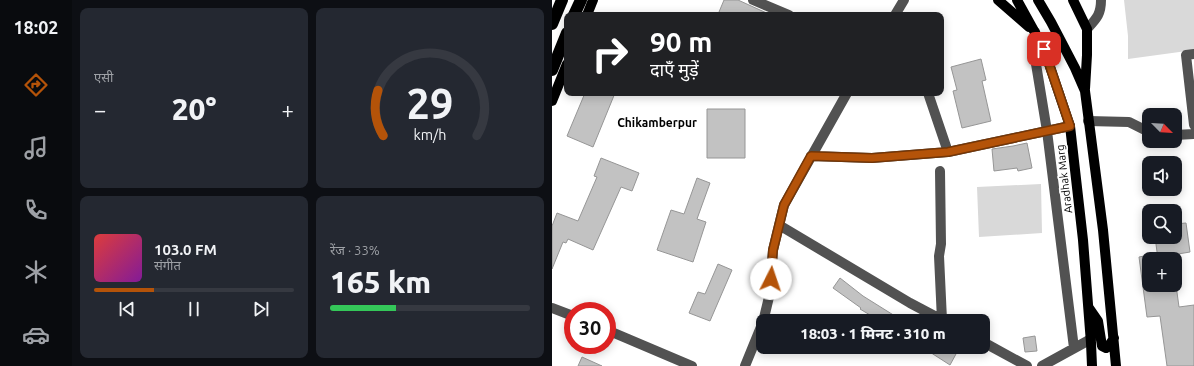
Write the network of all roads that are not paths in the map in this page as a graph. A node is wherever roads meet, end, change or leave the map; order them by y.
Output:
1 (581, 0) edge
2 (593, 0) edge
3 (753, 0) edge
4 (998, 0) edge
5 (1017, 0) edge
6 (1038, 0) edge
7 (1072, 0) edge
8 (1101, 0) edge
9 (560, 3) edge
10 (575, 12) edge
11 (588, 12) edge
12 (782, 12) edge
13 (552, 24) edge
14 (1086, 29) junction
15 (1035, 32) junction
16 (564, 40) edge
17 (1194, 54) edge
18 (552, 70) edge
19 (564, 71) edge
20 (1084, 91) junction
21 (845, 96) edge
22 (929, 96) edge
23 (552, 101) edge
24 (1088, 121) junction
25 (1194, 124) edge
26 (1070, 126) junction
27 (1142, 128) edge
28 (1046, 131) junction
29 (1194, 134) edge
30 (1182, 135) edge
31 (948, 152) junction
32 (811, 156) junction
33 (940, 171) dead end
34 (778, 225) junction
35 (552, 308) edge
36 (1089, 308) junction
37 (564, 313) edge
38 (930, 314) edge
39 (943, 314) edge
40 (616, 334) edge
41 (1114, 338) junction
42 (1091, 339) junction
43 (990, 346) edge
44 (1074, 348) junction
45 (692, 366) edge
46 (745, 366) edge
47 (1027, 366) edge
48 (1042, 366) edge
49 (1092, 366) edge
50 (1116, 366) edge

1 - 10 highway
2 - 11 main road
3 - 12 street
4 - 15 main road
5 - 15 main road, Aradhak Marg
6 - 20 main road
7 - 14 main road
8 - 14 street
9 - 13 highway
14 - 20 main road
15 - 26 main road, Aradhak Marg
15 - 28 street
16 - 18 highway
17 - 25 street
19 - 23 main road
20 - 24 main road
21 - 32 street
22 - 31 street
24 - 27 street
24 - 41 main road
26 - 28 street
26 - 36 main road, Aradhak Marg
28 - 31 street
28 - 44 street
29 - 30 street
31 - 32 street
32 - 34 street
33 - 39 street
34 - 38 street
34 - 46 street
35 - 37 street
36 - 41 main road
36 - 42 main road, Aradhak Marg
40 - 45 street
41 - 50 main road
42 - 44 street
42 - 49 main road, Aradhak Marg
43 - 47 street
44 - 48 street

